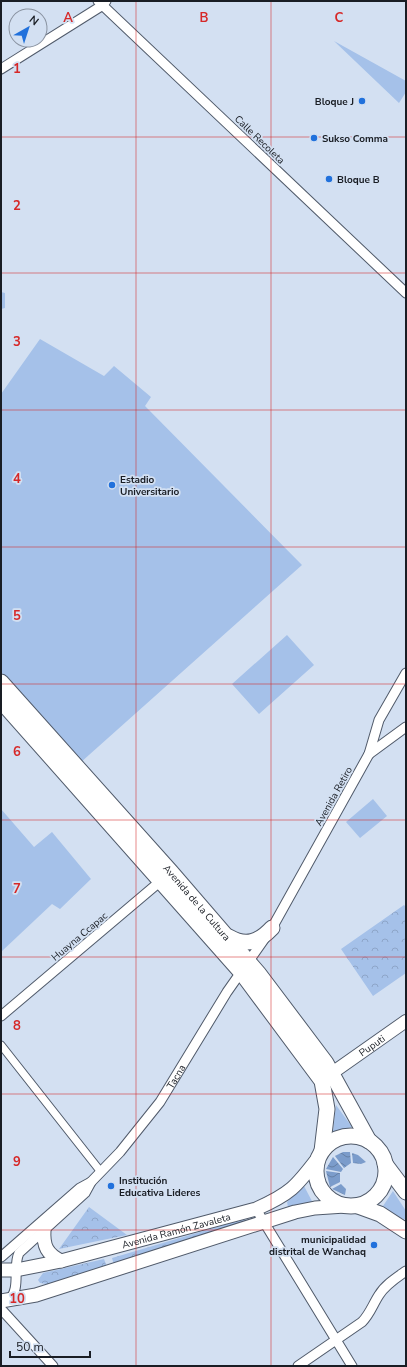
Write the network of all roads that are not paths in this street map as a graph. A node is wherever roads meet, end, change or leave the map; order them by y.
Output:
1 (102, 2) edge
2 (1, 69) edge
3 (406, 294) edge
4 (406, 673) edge
5 (1, 682) edge
6 (6, 701) edge
7 (406, 727) edge
8 (369, 754) junction
9 (166, 876) junction
10 (272, 928) junction
11 (228, 937) junction
12 (245, 966) junction
13 (1, 1016) edge
14 (406, 1021) edge
15 (1, 1045) edge
16 (330, 1075) junction
17 (369, 1141) junction
18 (320, 1155) junction
19 (385, 1164) junction
20 (101, 1172) junction
21 (91, 1182) junction
22 (406, 1192) edge
23 (351, 1206) junction
24 (256, 1208) junction
25 (264, 1223) junction
26 (44, 1230) junction
27 (406, 1231) edge
28 (1, 1257) edge
29 (61, 1261) junction
30 (1, 1270) edge
31 (16, 1270) junction
32 (406, 1272) edge
33 (3, 1304) edge
34 (336, 1341) junction
35 (53, 1366) edge
36 (298, 1366) edge
37 (352, 1366) edge

1 - 2 street
1 - 3 street, Calle Recoleta
4 - 8 street, Avenida Retiro
5 - 6 main road, Avenida de la Cultura
6 - 9 main road, Avenida de la Cultura
7 - 8 street
8 - 10 street, Avenida Retiro
9 - 11 main road, Avenida de la Cultura
9 - 12 main road, Avenida de la Cultura
9 - 13 street, Huayna Ccapac
10 - 11 main road
10 - 12 street, Avenida Retiro
11 - 12 main road, Avenida de la Cultura
12 - 16 main road, Avenida de la Cultura
12 - 20 street, Tacna
14 - 16 street, Puputi
15 - 20 street
16 - 17 main road, Avenida de la Cultura
16 - 18 main road, Avenida de la Cultura
17 - 18 main road
17 - 19 main road
18 - 23 main road
18 - 24 main road, Avenida Ramón Zavaleta
19 - 22 main road
19 - 23 main road
20 - 21 street, Tacna
21 - 26 street, Tacna
21 - 28 street, Tacna
23 - 25 main road, Avenida Ramón Zavaleta
23 - 27 main road
24 - 25 street
24 - 29 main road, Avenida Ramón Zavaleta
25 - 33 main road, Avenida Ramón Zavaleta
25 - 34 street
26 - 29 main road
26 - 31 street, Tacna
29 - 31 main road, Avenida Ramón Zavaleta
30 - 31 main road
31 - 33 street, Tacna
32 - 34 street
33 - 35 street
34 - 36 street
34 - 37 street

